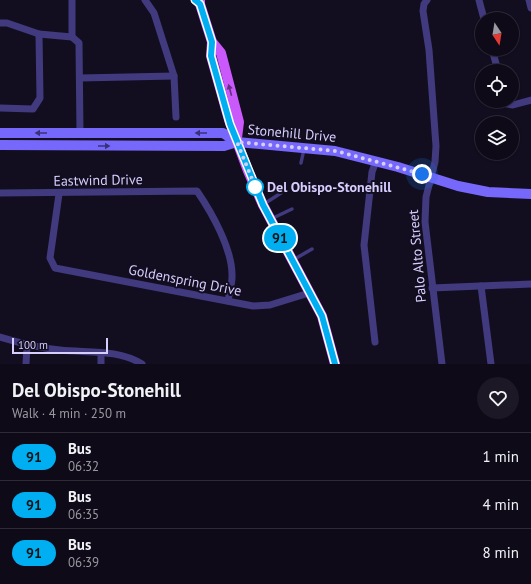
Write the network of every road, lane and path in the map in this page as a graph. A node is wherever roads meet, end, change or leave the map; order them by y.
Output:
1 (72, 0) edge
2 (146, 0) edge
3 (480, 0) edge
4 (529, 0) edge
5 (198, 1) edge
6 (425, 2) edge
7 (531, 8) edge
8 (483, 12) edge
9 (0, 23) edge
10 (39, 34) junction
11 (72, 37) junction
12 (174, 76) junction
13 (80, 78) junction
14 (531, 100) edge
15 (519, 103) edge
16 (3, 109) edge
17 (176, 117) dead end
18 (0, 133) edge
19 (80, 133) junction
20 (237, 142) junction
21 (0, 145) edge
22 (65, 146) junction
23 (304, 147) junction
24 (376, 161) junction
25 (301, 163) dead end
26 (431, 177) junction
27 (0, 193) edge
28 (281, 193) dead end
29 (59, 194) junction
30 (531, 194) edge
31 (263, 205) junction
32 (292, 209) dead end
33 (271, 220) junction
34 (312, 250) dead end
35 (292, 261) junction
36 (531, 284) edge
37 (481, 286) junction
38 (432, 288) junction
39 (309, 293) junction
40 (228, 301) junction
41 (0, 337) edge
42 (375, 342) dead end
43 (27, 345) junction
44 (101, 353) junction
45 (26, 364) edge
46 (101, 364) edge
47 (142, 364) edge
48 (335, 364) edge
49 (442, 364) edge
50 (491, 364) edge

1 - 11 street
2 - 12 street
3 - 8 street
4 - 7 street
5 - 20 main road
6 - 26 street, Palo Alto Street
9 - 10 street
10 - 11 street
10 - 16 street
11 - 13 street
12 - 13 street
12 - 17 street
13 - 19 street
14 - 15 street
19 -> 18 main road, Stonehill Drive
20 -> 19 main road, Stonehill Drive
19 - 22 main road
22 -> 20 main road, Stonehill Drive
20 - 23 main road, Stonehill Drive
20 - 31 main road
21 - 22 main road, Stonehill Drive
23 - 24 main road, Stonehill Drive
23 - 25 lane
24 - 26 main road, Stonehill Drive
24 - 42 street
26 - 30 main road, Stonehill Drive
26 - 38 street, Palo Alto Street
27 - 29 street, Eastwind Drive
28 - 31 lane
29 - 40 street, Goldenspring Drive
29 - 40 street, Eastwind Drive
31 - 33 main road
32 - 33 lane
33 - 35 main road
34 - 35 lane
35 - 39 main road
36 - 37 street
37 - 38 street
37 - 50 street
38 - 49 street, Palo Alto Street
39 - 40 street, Goldenspring Drive
39 - 48 main road
41 - 43 street
43 - 44 street
43 - 45 street
44 - 46 street
44 - 47 street

